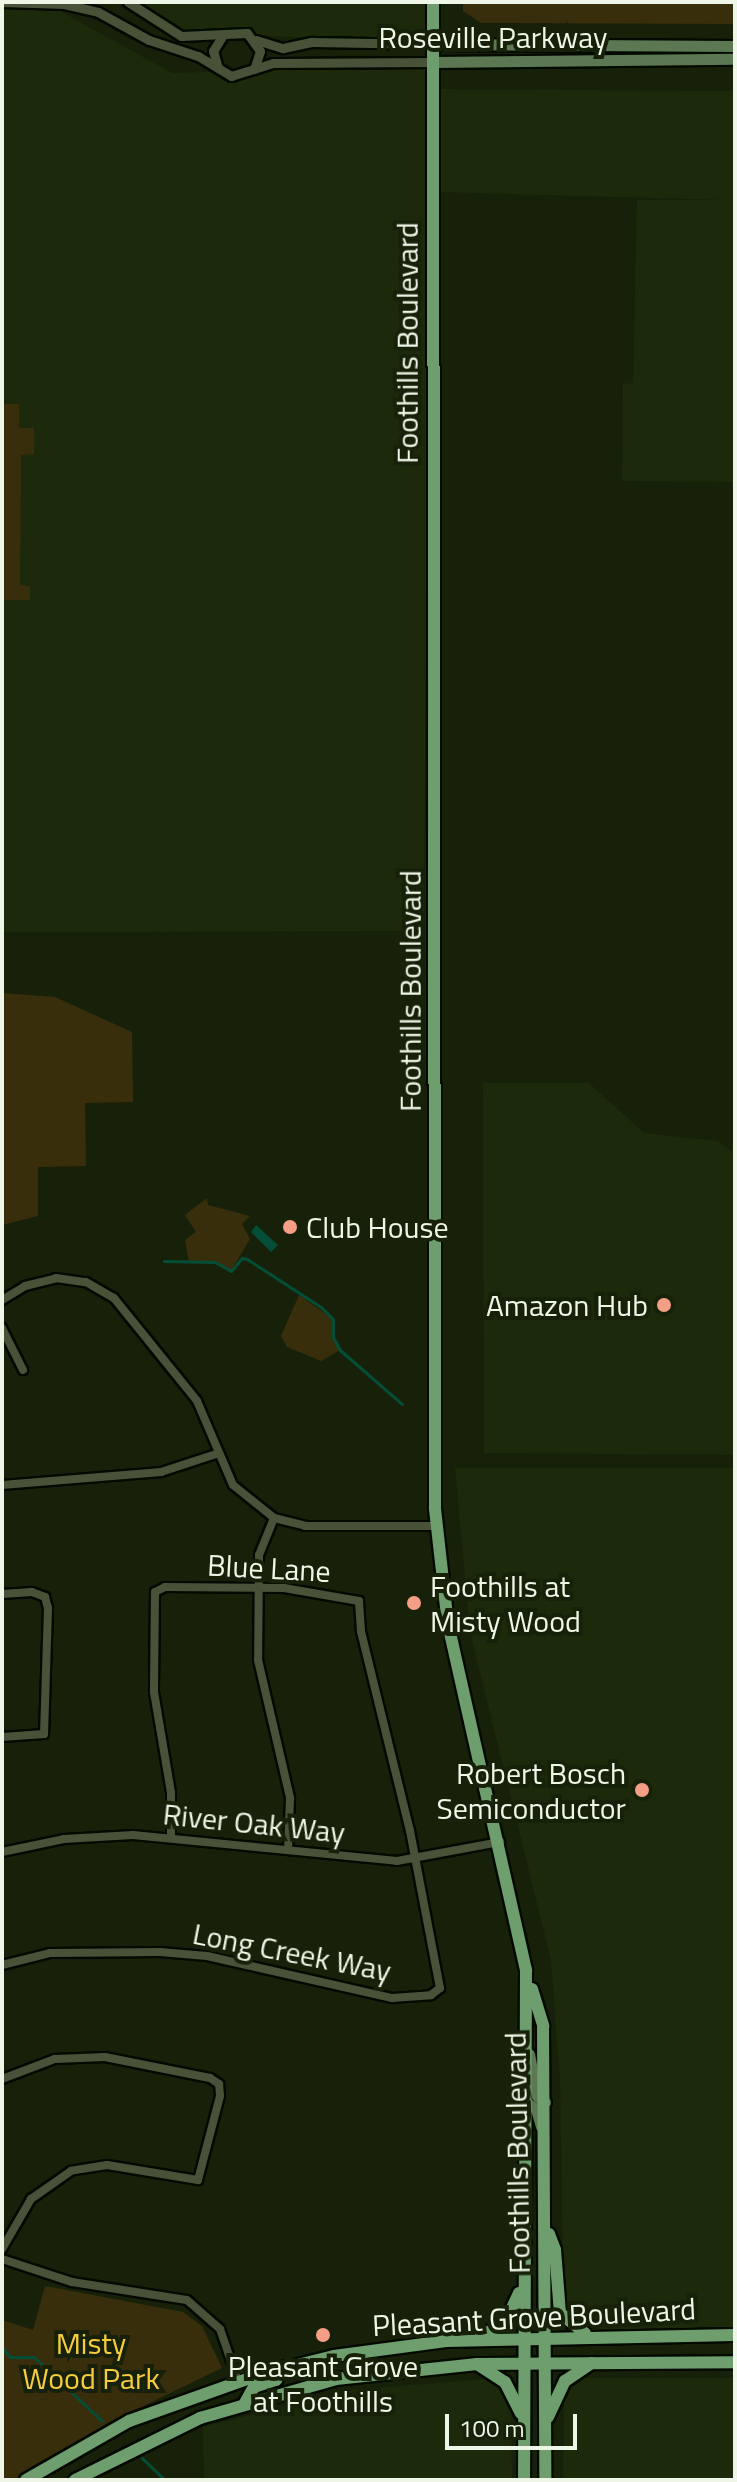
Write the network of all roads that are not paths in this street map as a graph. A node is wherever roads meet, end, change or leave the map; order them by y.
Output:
1 (2, 2) edge
2 (128, 2) edge
3 (433, 2) edge
4 (60, 3) edge
5 (226, 33) junction
6 (256, 40) junction
7 (433, 44) junction
8 (735, 46) edge
9 (735, 59) edge
10 (433, 62) junction
11 (221, 71) junction
12 (252, 71) junction
13 (2, 1300) edge
14 (2, 1328) edge
15 (23, 1370) dead end
16 (216, 1454) junction
17 (2, 1485) edge
18 (274, 1518) junction
19 (436, 1526) junction
20 (258, 1588) junction
21 (2, 1594) edge
22 (2, 1737) edge
23 (171, 1836) junction
24 (500, 1842) junction
25 (288, 1850) junction
26 (2, 1852) edge
27 (414, 1861) junction
28 (2, 1965) edge
29 (526, 1970) junction
30 (529, 2054) junction
31 (2, 2079) edge
32 (525, 2102) junction
33 (545, 2102) junction
34 (543, 2135) junction
35 (546, 2227) junction
36 (2, 2249) edge
37 (2, 2259) edge
38 (523, 2278) junction
39 (735, 2335) edge
40 (595, 2336) junction
41 (545, 2337) junction
42 (477, 2339) junction
43 (522, 2339) junction
44 (735, 2362) edge
45 (523, 2363) junction
46 (545, 2363) junction
47 (592, 2363) junction
48 (477, 2364) junction
49 (284, 2367) junction
50 (238, 2381) junction
51 (245, 2403) junction
52 (200, 2418) junction
53 (524, 2421) junction
54 (545, 2424) junction
55 (26, 2480) edge
56 (75, 2480) edge
57 (524, 2480) edge
58 (545, 2480) edge

1 - 4 street
2 - 5 street
3 - 7 main road, Foothills Boulevard
4 - 11 street
5 - 6 street
5 - 11 street
6 - 7 street, Roseville Parkway
6 - 12 street
7 - 8 main road, Roseville Parkway
7 - 10 main road, Foothills Boulevard
9 - 10 main road, Roseville Parkway
10 - 12 street, Roseville Parkway
10 - 19 main road, Foothills Boulevard
11 - 12 street
13 - 16 street
14 - 15 street
16 - 17 street
16 - 18 street
18 - 19 street
18 - 20 street
19 - 24 main road, Foothills Boulevard
20 - 23 street, Blue Lane
20 - 25 street
20 - 27 street, Blue Lane
21 - 22 street
23 - 25 street, River Oak Way
23 - 26 street, River Oak Way
24 - 27 street, River Oak Way
24 - 29 main road, Foothills Boulevard
25 - 27 street, River Oak Way
27 - 28 street, Long Creek Way
29 - 30 main road, Foothills Boulevard
29 - 33 main road, Foothills Boulevard
30 - 32 main road, Foothills Boulevard
30 - 33 main road
31 - 36 street
32 - 34 main road
32 - 38 main road, Foothills Boulevard
33 - 34 main road, Foothills Boulevard
34 - 35 main road, Foothills Boulevard
35 - 40 main road
35 - 41 main road, Foothills Boulevard
37 - 50 street
38 - 42 main road
38 - 43 main road, Foothills Boulevard
39 - 40 main road, Pleasant Grove Boulevard
40 - 41 main road, Pleasant Grove Boulevard
41 - 43 main road, Pleasant Grove Boulevard
41 - 46 main road, Foothills Boulevard
42 - 43 main road, Pleasant Grove Boulevard
42 - 49 main road, Pleasant Grove Boulevard
43 - 45 main road, Foothills Boulevard
44 - 47 main road, Pleasant Grove Boulevard
45 - 46 main road, Pleasant Grove Boulevard
45 - 48 main road, Pleasant Grove Boulevard
45 - 53 main road, Foothills Boulevard
46 - 47 main road, Pleasant Grove Boulevard
46 - 54 main road, Foothills Boulevard
47 - 54 main road
48 - 51 main road, Pleasant Grove Boulevard
48 - 53 main road
49 - 50 main road, Pleasant Grove Boulevard
49 - 51 main road
50 - 52 main road
50 - 55 main road, Pleasant Grove Boulevard
51 - 52 main road, Pleasant Grove Boulevard
52 - 56 main road, Pleasant Grove Boulevard
53 - 57 main road, Foothills Boulevard
54 - 58 main road, Foothills Boulevard

